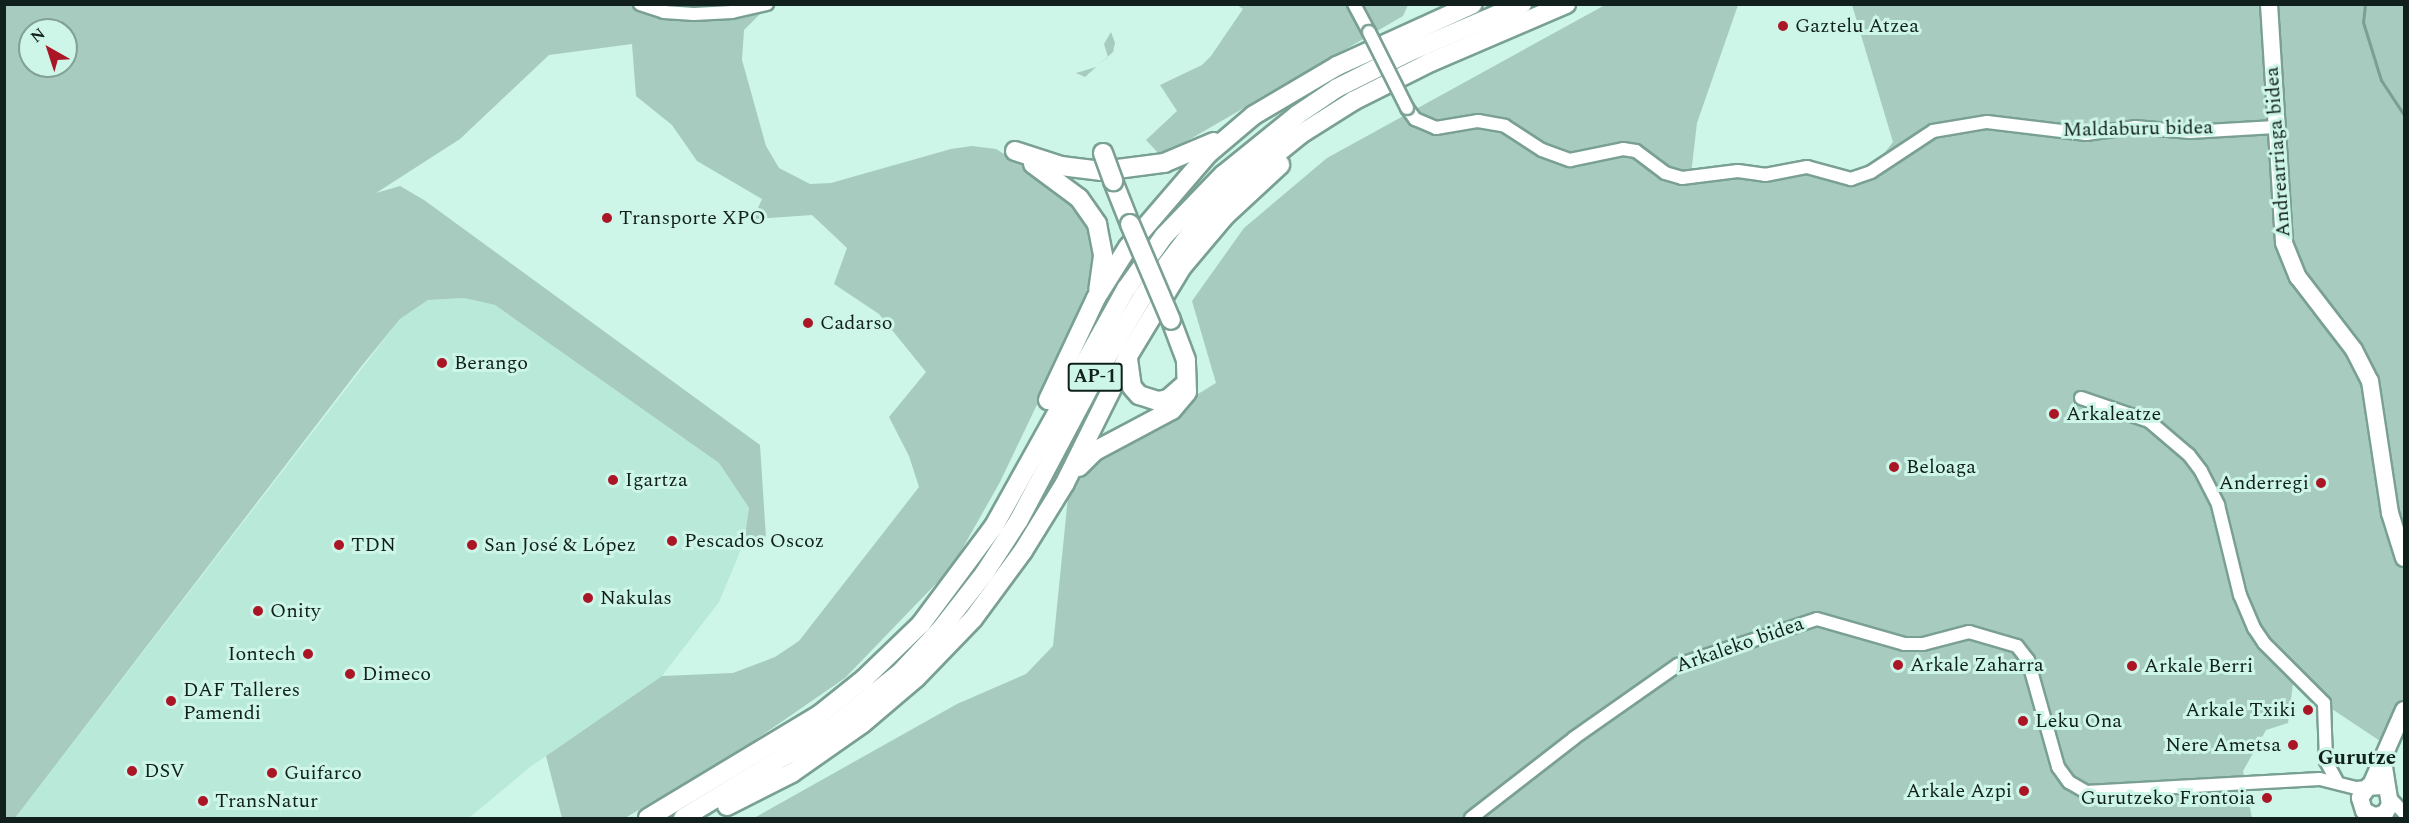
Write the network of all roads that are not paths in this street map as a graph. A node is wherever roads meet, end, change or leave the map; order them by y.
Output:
1 (640, 4) edge
2 (767, 4) edge
3 (1354, 4) edge
4 (1473, 4) edge
5 (1522, 4) edge
6 (1566, 4) edge
7 (2269, 4) edge
8 (1383, 86) junction
9 (2275, 127) junction
10 (1224, 139) junction
11 (1102, 148) dead end
12 (1096, 298) junction
13 (1128, 356) junction
14 (1188, 374) junction
15 (2081, 398) dead end
16 (1065, 483) junction
17 (1014, 491) junction
18 (2404, 558) edge
19 (2404, 710) edge
20 (2341, 784) junction
21 (2377, 805) edge
22 (648, 819) edge
23 (683, 819) edge
24 (705, 819) edge
25 (1471, 819) edge

1 - 2 street
3 - 9 street, Maldaburu bidea, bridge
4 - 10 highway
5 - 17 highway, AP-1
6 - 8 highway, AP-1
7 - 9 main road, Andrearriaga bidea
8 - 13 highway
8 - 23 highway, AP-1
9 - 18 main road, Andrearriaga bidea
10 - 12 highway
10 - 12 highway
11 - 14 highway, bridge
12 - 17 highway
13 - 14 highway
13 - 16 highway
14 - 16 highway
15 - 20 street
16 - 24 highway
17 - 22 highway, AP-1
19 - 21 main road
20 - 21 street, Arkaleko bidea
20 - 25 street, Arkaleko bidea

